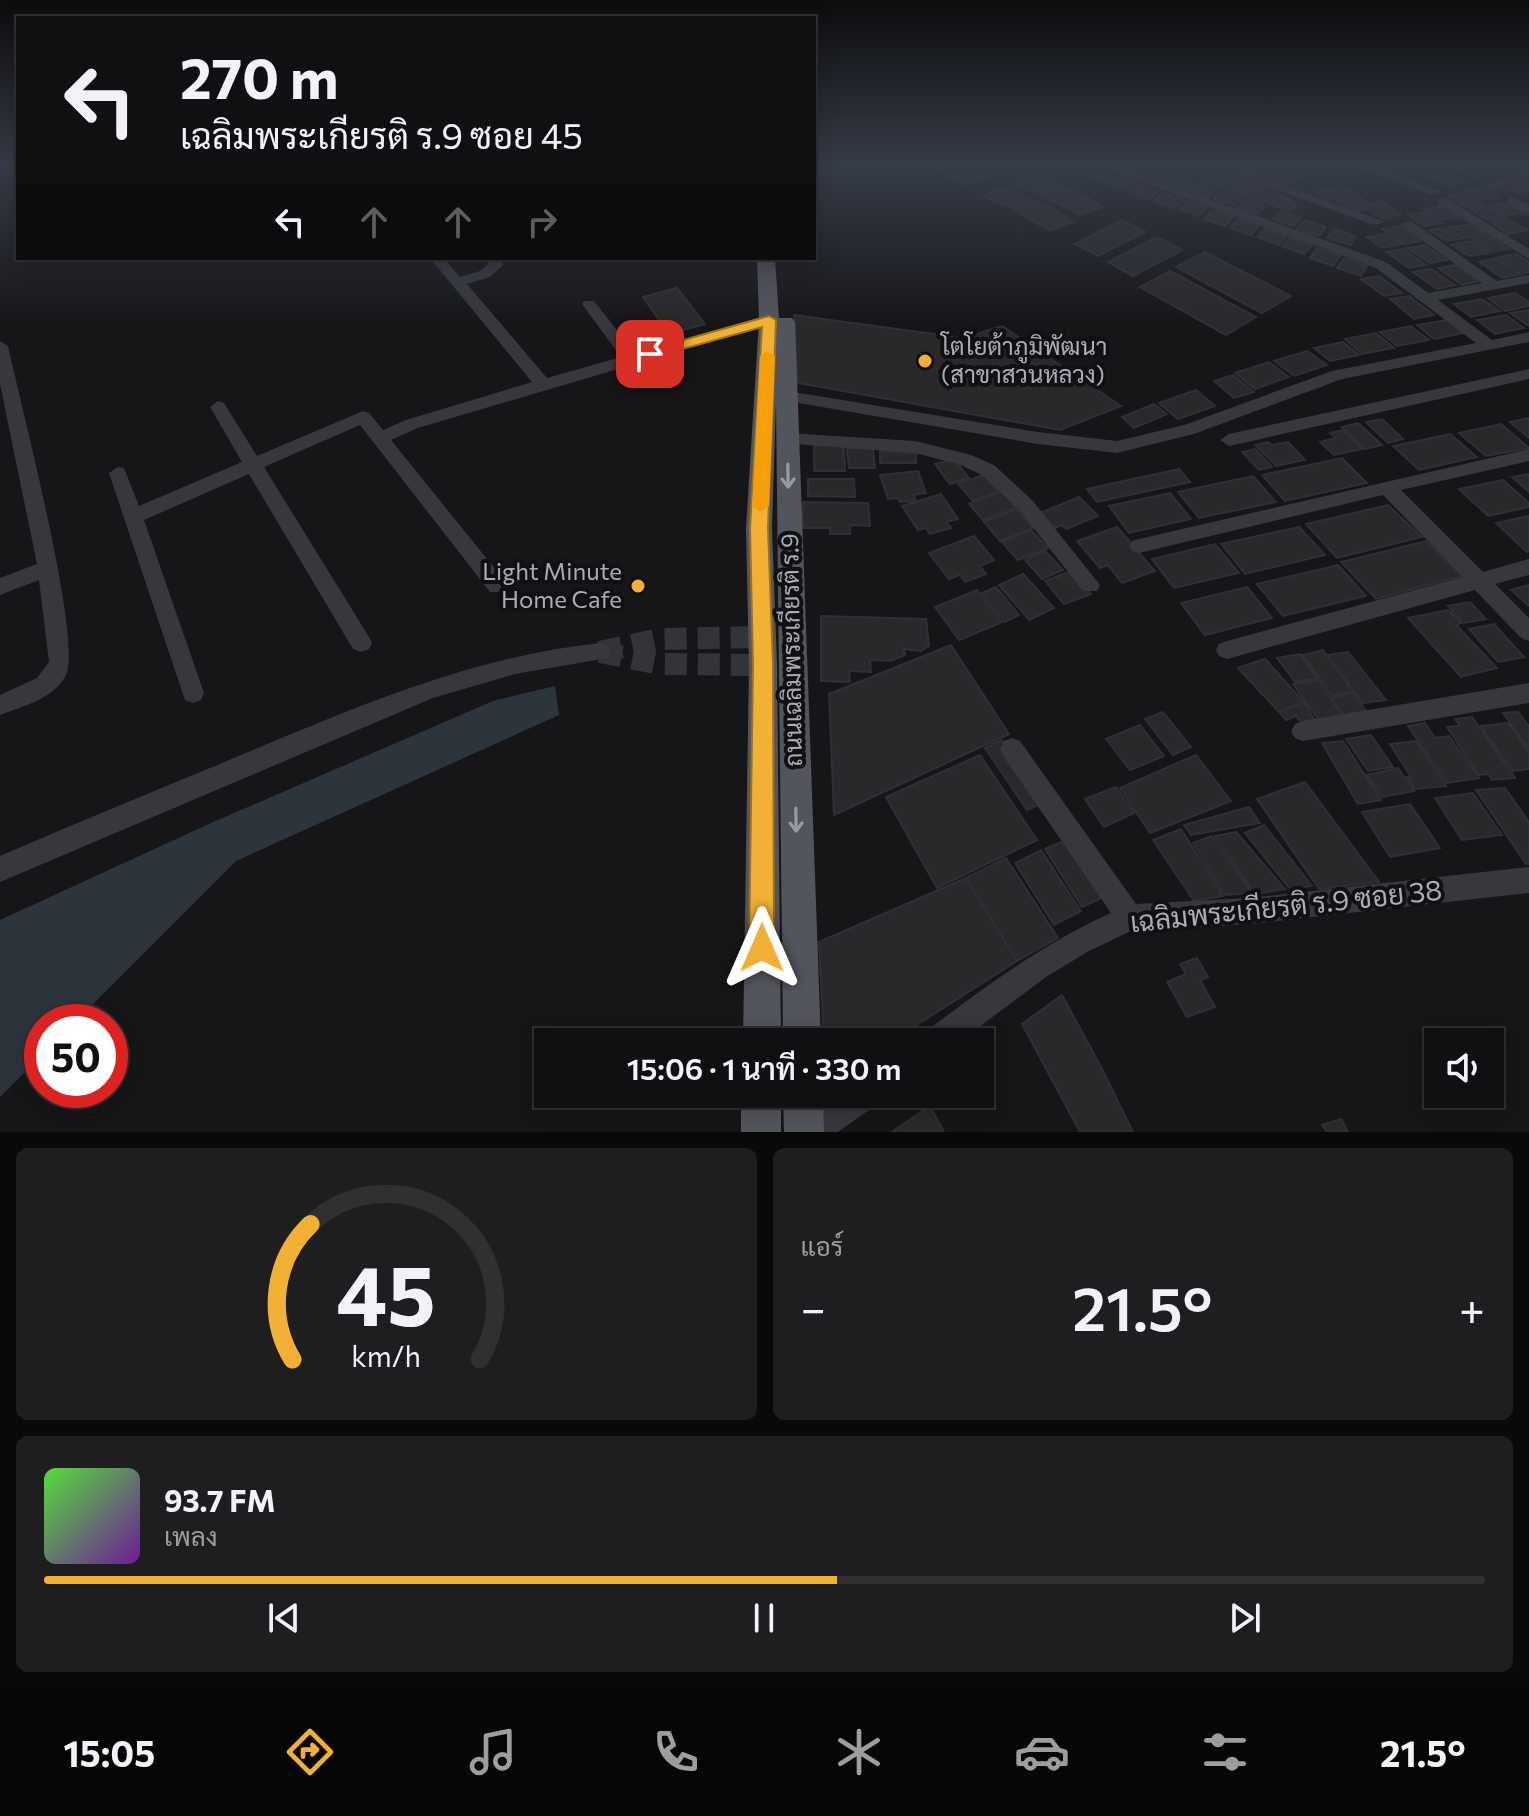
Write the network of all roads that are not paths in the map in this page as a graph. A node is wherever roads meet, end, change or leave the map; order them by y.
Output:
1 (1251, 218) edge
2 (1366, 218) edge
3 (1472, 218) edge
4 (1378, 222) dead end
5 (1406, 224) dead end
6 (1529, 255) edge
7 (439, 260) edge
8 (493, 260) edge
9 (766, 260) edge
10 (783, 260) edge
11 (1529, 279) edge
12 (458, 282) junction
13 (1494, 285) junction
14 (1426, 298) junction
15 (589, 304) dead end
16 (769, 320) junction
17 (1529, 337) edge
18 (1489, 345) junction
19 (0, 346) edge
20 (631, 359) junction
21 (1529, 374) edge
22 (543, 384) junction
23 (787, 396) junction
24 (218, 407) dead end
25 (7, 418) edge
26 (378, 439) junction
27 (787, 439) junction
28 (1229, 440) dead end
29 (1529, 455) edge
30 (253, 464) junction
31 (118, 473) dead end
32 (1387, 487) junction
33 (135, 516) junction
34 (1139, 546) dead end
35 (1529, 567) edge
36 (48, 568) junction
37 (1478, 579) junction
38 (1090, 585) dead end
39 (497, 586) dead end
40 (0, 587) edge
41 (1529, 632) edge
42 (361, 643) dead end
43 (1227, 650) dead end
44 (600, 652) dead end
45 (193, 693) dead end
46 (1529, 693) edge
47 (0, 705) edge
48 (1303, 731) dead end
49 (1012, 749) dead end
50 (0, 869) edge
51 (1529, 880) edge
52 (1130, 918) junction
53 (762, 1028) edge
54 (802, 1028) edge
55 (954, 1028) edge
56 (761, 1108) edge
57 (803, 1108) edge
58 (845, 1108) edge
59 (761, 1132) edge
60 (804, 1132) edge
61 (812, 1132) edge

1 - 14 street
2 - 4 street
3 - 6 street
5 - 13 street
7 - 12 street
8 - 12 street
9 - 16 main road, ถนนเฉลิมพระเกียรติ ร.9
10 - 23 main road, ถนนเฉลิมพระเกียรติ ร.9
11 - 13 street
12 - 22 street
13 - 14 street
14 - 18 street
15 - 20 street
16 - 20 street
16 - 53 main road, ถนนเฉลิมพระเกียรติ ร.9
17 - 18 street
18 - 23 street
19 - 25 street
20 - 22 street
21 - 28 street
22 - 26 street
23 - 27 main road, ถนนเฉลิมพระเกียรติ ร.9
24 - 30 street
25 - 36 street
26 - 30 street
26 - 39 street
27 - 38 street
27 -> 54 main road, ถนนเฉลิมพระเกียรติ ร.9
29 - 32 street
30 - 33 street
30 - 42 street
31 - 33 street
32 - 34 street
32 - 37 street
33 - 45 street
35 - 37 street
36 - 40 street
36 - 47 street
37 - 41 street
37 - 43 street
44 - 50 street
46 - 48 street
49 - 52 street
51 - 52 street, เฉลิมพระเกียรติ ร.9 ซอย 38
52 - 55 street, เฉลิมพระเกียรติ ร.9 ซอย 38
56 - 59 main road
57 - 60 main road
58 - 61 street

